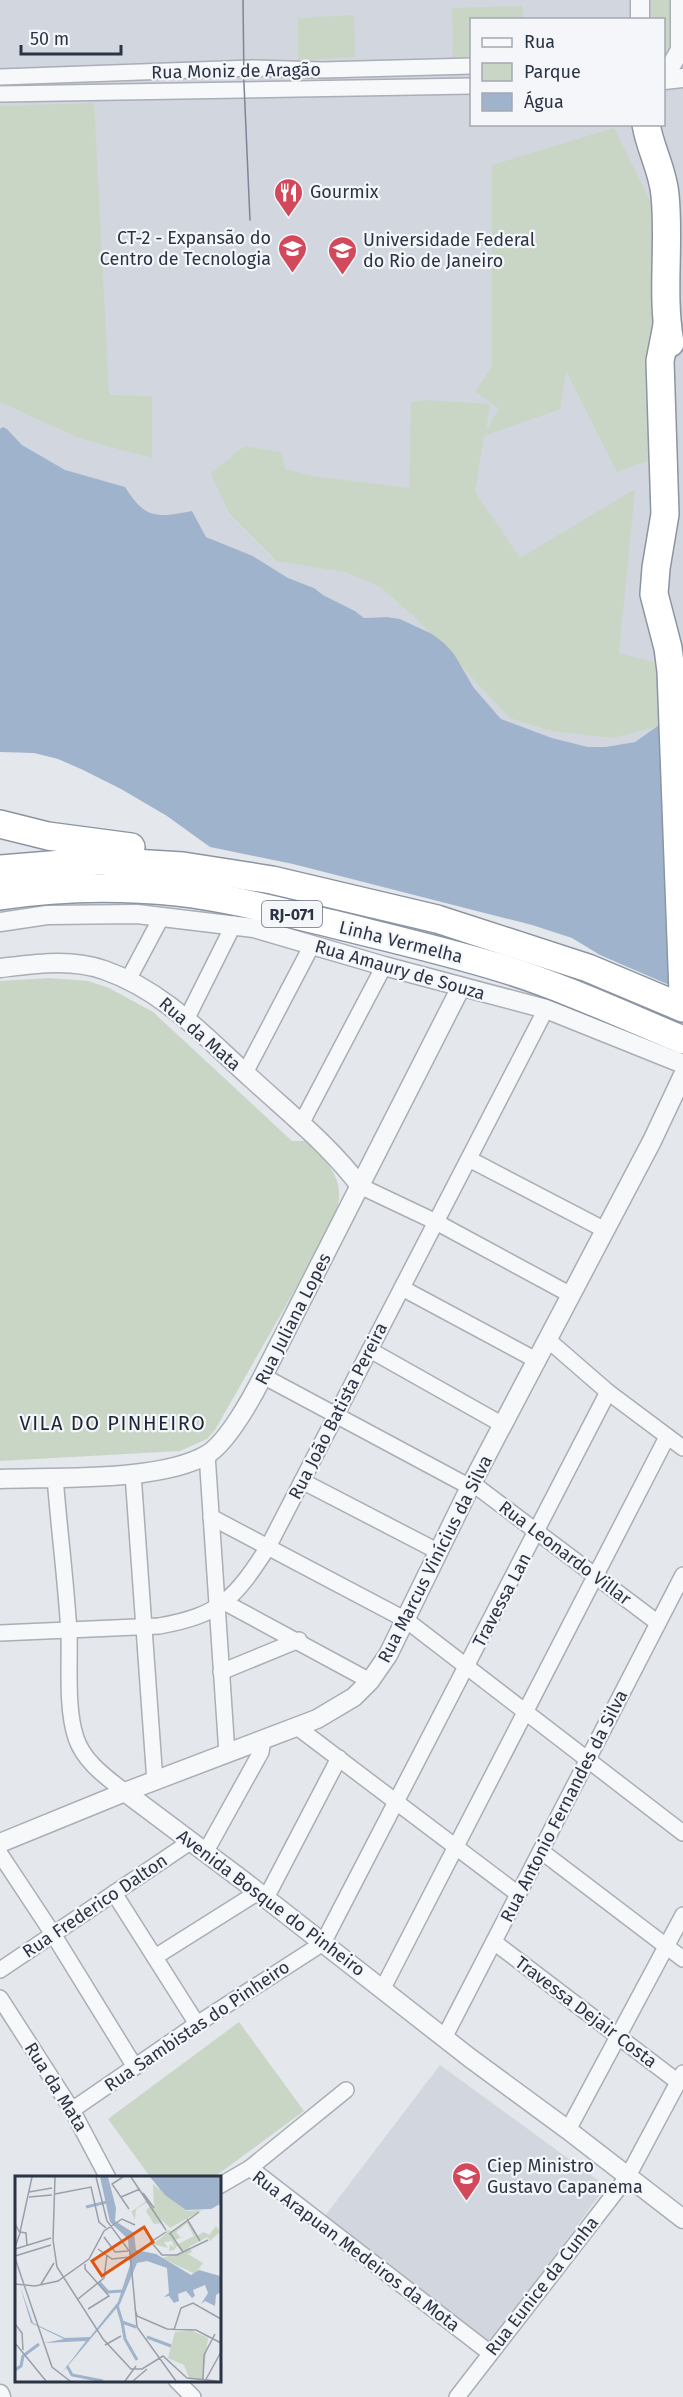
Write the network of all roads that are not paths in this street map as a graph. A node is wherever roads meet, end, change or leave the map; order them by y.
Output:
1 (640, 0) edge
2 (680, 0) edge
3 (640, 18) edge
4 (682, 51) edge
5 (470, 66) edge
6 (665, 76) edge
7 (0, 77) edge
8 (683, 78) edge
9 (665, 79) edge
10 (470, 86) edge
11 (0, 94) edge
12 (642, 131) edge
13 (669, 445) junction
14 (683, 539) edge
15 (0, 824) edge
16 (0, 869) edge
17 (272, 880) junction
18 (0, 896) edge
19 (162, 916) junction
20 (0, 922) edge
21 (234, 924) junction
22 (312, 945) junction
23 (384, 966) junction
24 (0, 968) edge
25 (128, 980) junction
26 (461, 987) junction
27 (683, 993) edge
28 (683, 1008) edge
29 (546, 1009) junction
30 (187, 1018) junction
31 (683, 1040) edge
32 (683, 1064) edge
33 (245, 1073) junction
34 (683, 1075) edge
35 (301, 1124) junction
36 (469, 1159) junction
37 (360, 1186) junction
38 (436, 1222) junction
39 (605, 1230) junction
40 (402, 1288) junction
41 (571, 1295) junction
42 (547, 1339) junction
43 (370, 1350) junction
44 (536, 1360) junction
45 (264, 1377) junction
46 (608, 1392) junction
47 (336, 1414) junction
48 (503, 1425) junction
49 (667, 1437) junction
50 (683, 1448) edge
51 (207, 1454) junction
52 (133, 1474) junction
53 (55, 1477) junction
54 (0, 1479) edge
55 (302, 1481) junction
56 (471, 1485) junction
57 (212, 1517) junction
58 (537, 1532) junction
59 (268, 1547) junction
60 (439, 1552) junction
61 (683, 1575) edge
62 (596, 1576) junction
63 (221, 1605) junction
64 (406, 1620) junction
65 (658, 1623) junction
66 (145, 1626) junction
67 (69, 1630) junction
68 (0, 1634) edge
69 (299, 1640) junction
70 (467, 1667) junction
71 (221, 1672) junction
72 (370, 1681) junction
73 (525, 1712) junction
74 (297, 1727) junction
75 (263, 1740) junction
76 (227, 1754) junction
77 (339, 1758) junction
78 (588, 1760) junction
79 (155, 1782) junction
80 (125, 1792) junction
81 (396, 1802) junction
82 (683, 1833) edge
83 (0, 1843) edge
84 (198, 1848) junction
85 (455, 1848) junction
86 (541, 1851) junction
87 (0, 1854) edge
88 (114, 1893) junction
89 (518, 1894) junction
90 (262, 1895) junction
91 (683, 1915) edge
92 (53, 1934) junction
93 (494, 1942) junction
94 (323, 1943) junction
95 (666, 1947) junction
96 (155, 1957) junction
97 (683, 1959) edge
98 (0, 1970) edge
99 (383, 1988) junction
100 (0, 1998) edge
101 (197, 2024) junction
102 (618, 2036) junction
103 (444, 2038) junction
104 (135, 2067) junction
105 (679, 2087) edge
106 (346, 2090) dead end
107 (72, 2110) junction
108 (568, 2130) junction
109 (249, 2168) junction
110 (107, 2176) edge
111 (628, 2176) junction
112 (220, 2185) edge
113 (681, 2213) edge
114 (490, 2353) junction
115 (178, 2382) edge
116 (192, 2397) edge
117 (457, 2397) edge

1 - 3 street
2 - 4 street
4 - 6 street
5 - 7 street, Rua Moniz de Aragão
8 - 9 street
10 - 11 street, Rua Moniz de Aragão
12 - 13 highway
13 - 14 highway
13 - 27 highway
15 - 17 highway
16 - 17 highway, Linha Vermelha / RJ-071
17 - 28 highway, Linha Vermelha / RJ-071
18 - 31 highway, Linha Vermelha / RJ-071
19 - 20 street, Rua Amaury de Souza
19 - 21 street, Rua Amaury de Souza
19 - 25 street
21 - 22 street, Rua Amaury de Souza
21 - 30 street
22 - 23 street, Rua Amaury de Souza
22 - 33 street
23 - 26 street, Rua Amaury de Souza
23 - 35 street
24 - 25 street, Rua da Mata
25 - 30 street, Rua da Mata
26 - 29 street, Rua Amaury de Souza
26 - 37 street, Rua Juliana Lopes
29 - 32 street, Rua Amaury de Souza
29 - 36 street, Rua João Batista Pereira
30 - 33 street, Rua da Mata
33 - 35 street, Rua da Mata
34 - 39 street, Rua Marcus Vinícius da Silva
35 - 37 street, Rua da Mata
36 - 38 street, Rua João Batista Pereira
36 - 39 street
37 - 38 street
37 - 45 street, Rua Juliana Lopes
38 - 40 street, Rua João Batista Pereira
38 - 41 street
39 - 41 street, Rua Marcus Vinícius da Silva
40 - 43 street, Rua João Batista Pereira
40 - 44 street
41 - 42 street, Rua Marcus Vinícius da Silva
42 - 44 street, Rua Marcus Vinícius da Silva
42 - 46 street
43 - 47 street, Rua João Batista Pereira
43 - 48 street
44 - 48 street, Rua Marcus Vinícius da Silva
45 - 47 street, Rua Leonardo Villar
45 - 51 street, Rua Juliana Lopes
46 - 49 street
46 - 58 street, Travessa Lan
47 - 55 street, Rua João Batista Pereira
47 - 56 street, Rua Leonardo Villar
48 - 56 street, Rua Marcus Vinícius da Silva
49 - 50 street
49 - 62 street
51 - 52 street, Rua Juliana Lopes
51 - 57 street
52 - 53 street, Rua Juliana Lopes
52 - 66 street
53 - 54 street, Rua Juliana Lopes
53 - 67 street, Avenida Bosque do Pinheiro
55 - 59 street, Rua João Batista Pereira
55 - 60 street
56 - 58 street, Rua Leonardo Villar
56 - 60 street, Rua Marcus Vinícius da Silva
57 - 59 street
57 - 63 street
58 - 62 street, Rua Leonardo Villar
58 - 70 street, Travessa Lan
59 - 63 street, Rua João Batista Pereira
59 - 64 street
60 - 64 street, Rua Marcus Vinícius da Silva
61 - 65 street, Rua Antonio Fernandes da Silva
62 - 65 street, Rua Leonardo Villar
62 - 73 street
63 - 66 street, Rua João Batista Pereira
63 - 69 street
63 - 71 street
64 - 70 street
64 - 72 street, Rua Marcus Vinícius da Silva
65 - 78 street, Rua Antonio Fernandes da Silva
66 - 67 street, Rua João Batista Pereira
66 - 79 street
67 - 68 street, Rua João Batista Pereira
67 - 80 street, Avenida Bosque do Pinheiro
69 - 71 street
69 - 72 street
70 - 73 street
70 - 81 street, Travessa Lan
71 - 76 street
72 - 74 street, Rua Marcus Vinícius da Silva
73 - 78 street
73 - 85 street
74 - 75 street, Rua Marcus Vinícius da Silva
74 - 77 street
75 - 76 street, Rua Marcus Vinícius da Silva
75 - 84 street
76 - 79 street, Rua Marcus Vinícius da Silva
77 - 81 street
77 - 90 street
78 - 82 street
78 - 86 street, Rua Antonio Fernandes da Silva
79 - 80 street, Rua Marcus Vinícius da Silva
80 - 83 street, Rua Marcus Vinícius da Silva
80 - 84 street, Avenida Bosque do Pinheiro
81 - 85 street
81 - 94 street, Travessa Lan
84 - 88 street, Rua Frederico Dalton
84 - 90 street, Avenida Bosque do Pinheiro
85 - 89 street
85 - 99 street
86 - 89 street, Rua Antonio Fernandes da Silva
86 - 95 street
87 - 92 street
88 - 92 street, Rua Frederico Dalton
88 - 96 street
89 - 93 street, Rua Antonio Fernandes da Silva
90 - 94 street, Avenida Bosque do Pinheiro
90 - 96 street
91 - 95 street
92 - 98 street, Rua Frederico Dalton
92 - 104 street
93 - 102 street, Travessa Dejair Costa
93 - 103 street, Rua Antonio Fernandes da Silva
94 - 99 street, Avenida Bosque do Pinheiro
94 - 101 street, Rua Sambistas do Pinheiro
95 - 97 street
95 - 102 street
96 - 101 street
99 - 103 street, Avenida Bosque do Pinheiro
100 - 107 street, Rua da Mata
101 - 104 street, Rua Sambistas do Pinheiro
102 - 105 street, Travessa Dejair Costa
102 - 108 street
103 - 108 street, Avenida Bosque do Pinheiro
104 - 107 street, Rua Sambistas do Pinheiro
105 - 111 street, Rua Eunice da Cunha
106 - 109 street
107 - 110 street, Rua da Mata
108 - 111 street, Avenida Bosque do Pinheiro
109 - 112 street, Rua Arapuan Medeiros da Mota
109 - 114 street, Rua Arapuan Medeiros da Mota
111 - 113 street, Avenida Bosque do Pinheiro
111 - 114 street, Rua Eunice da Cunha
114 - 117 street, Rua Eunice da Cunha
115 - 116 street

